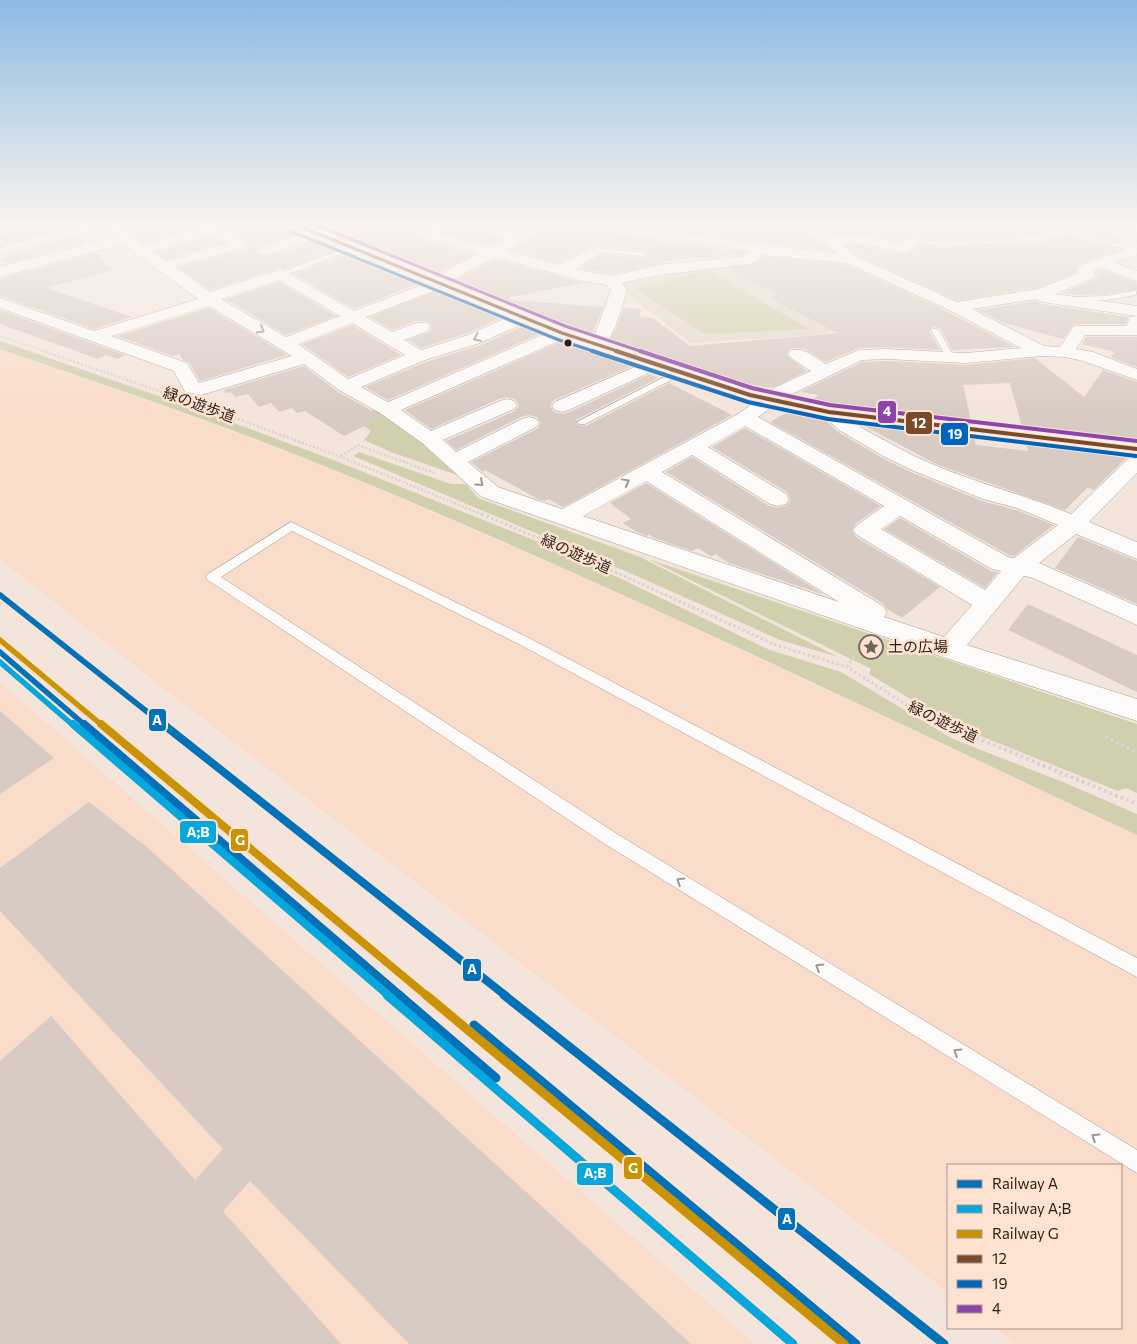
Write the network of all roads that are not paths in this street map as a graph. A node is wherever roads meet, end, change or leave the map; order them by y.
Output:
1 (192, 287) edge
2 (242, 287) edge
3 (302, 287) edge
4 (429, 287) edge
5 (444, 287) edge
6 (616, 287) edge
7 (911, 287) edge
8 (1061, 287) edge
9 (1133, 293) dead end
10 (1027, 295) junction
11 (208, 298) junction
12 (1054, 299) junction
13 (0, 303) edge
14 (955, 307) junction
15 (1137, 311) edge
16 (353, 317) junction
17 (521, 318) junction
18 (1137, 322) edge
19 (422, 327) dead end
20 (935, 330) dead end
21 (562, 333) junction
22 (94, 336) junction
23 (390, 339) junction
24 (285, 343) junction
25 (592, 344) junction
26 (1041, 351) junction
27 (1064, 352) junction
28 (797, 354) dead end
29 (419, 356) junction
30 (647, 357) junction
31 (950, 357) junction
32 (306, 358) junction
33 (823, 370) junction
34 (678, 372) junction
35 (1137, 375) edge
36 (346, 386) junction
37 (769, 400) junction
38 (507, 404) dead end
39 (562, 406) dead end
40 (387, 410) junction
41 (829, 412) junction
42 (745, 418) junction
43 (582, 422) dead end
44 (529, 423) dead end
45 (429, 439) junction
46 (692, 446) junction
47 (1137, 449) edge
48 (455, 460) junction
49 (1137, 461) edge
50 (645, 471) junction
51 (778, 499) dead end
52 (899, 506) junction
53 (564, 517) junction
54 (1073, 525) junction
55 (1137, 551) edge
56 (1018, 567) junction
57 (988, 602) junction
58 (1137, 616) edge
59 (916, 638) junction
60 (949, 649) junction
61 (1137, 710) edge
62 (1137, 968) edge
63 (1137, 1162) edge

1 - 11 street
2 - 11 street
3 - 16 street
4 - 16 street
5 - 17 main road
6 - 25 street
7 - 14 street
8 - 10 street
9 - 12 lane
10 - 12 street
10 - 14 street
11 - 22 street
11 -> 24 street
12 - 15 street
13 - 22 street
14 - 26 street
16 - 23 street
16 - 24 street
17 - 21 main road
17 -> 29 street
18 - 27 street
19 - 23 street
20 - 31 lane
21 - 25 main road
21 - 40 street
22 - 32 street
23 - 29 street
24 - 32 street
25 - 30 main road
26 - 27 street
26 - 31 street
27 - 35 street
28 - 33 street
29 - 36 street
30 - 34 main road
30 - 39 street
31 - 33 street
32 - 36 street
33 - 37 street
34 - 37 main road
34 - 43 lane
36 - 40 street
37 - 41 main road
37 - 42 street
38 - 45 street
40 - 45 street
41 - 47 main road
41 - 54 street
42 - 46 street
42 - 52 street
44 - 48 street
45 - 48 street
46 - 50 street
46 - 51 street
48 -> 53 street
49 - 54 street
53 -> 50 street
50 - 59 street
52 - 56 street
52 - 57 street
53 - 59 street
54 - 55 street
54 - 56 street
56 - 57 street
56 - 58 street
57 - 60 street
59 - 60 street
60 - 61 street
63 -> 62 lane

